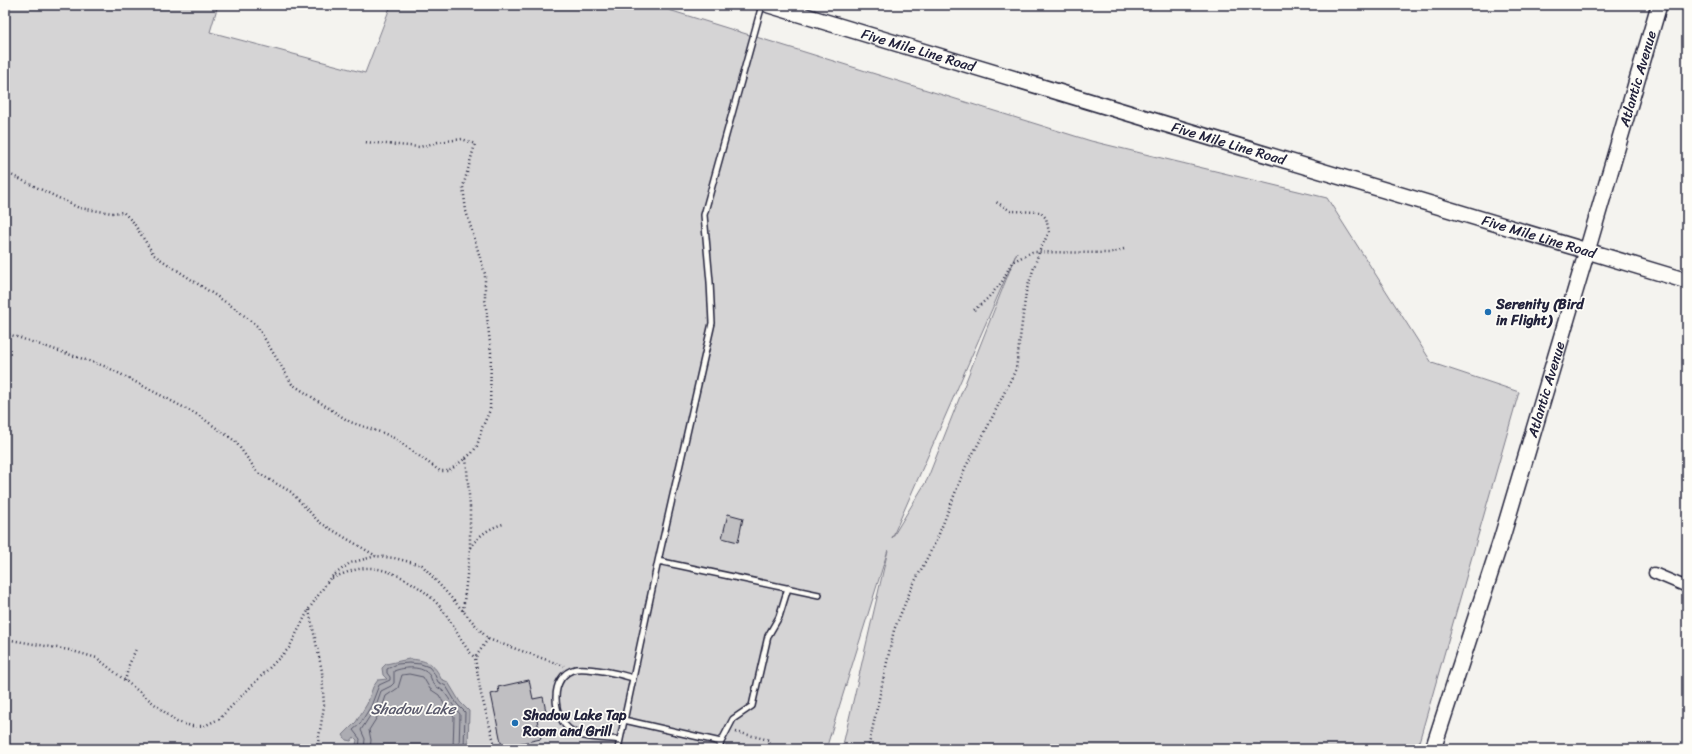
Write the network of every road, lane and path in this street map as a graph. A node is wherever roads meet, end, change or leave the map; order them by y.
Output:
1 (762, 5) edge
2 (769, 5) edge
3 (1659, 5) edge
4 (364, 142) dead end
5 (5, 172) edge
6 (996, 202) dead end
7 (1124, 249) dead end
8 (1039, 252) junction
9 (1587, 252) junction
10 (1687, 281) edge
11 (974, 310) dead end
12 (5, 333) edge
13 (466, 457) junction
14 (503, 524) dead end
15 (470, 548) junction
16 (376, 556) junction
17 (658, 561) junction
18 (1654, 573) dead end
19 (330, 578) junction
20 (1687, 587) edge
21 (788, 588) junction
22 (819, 595) dead end
23 (309, 609) junction
24 (463, 611) junction
25 (5, 639) edge
26 (488, 639) junction
27 (136, 649) dead end
28 (475, 658) junction
29 (575, 669) junction
30 (634, 678) junction
31 (125, 681) junction
32 (624, 720) junction
33 (727, 730) junction
34 (620, 740) junction
35 (721, 742) junction
36 (317, 749) edge
37 (496, 749) edge
38 (618, 749) edge
39 (720, 749) edge
40 (770, 749) edge
41 (868, 749) edge
42 (1433, 749) edge

1 - 17 lane
2 - 9 main road, Five Mile Line Road
3 - 9 main road, Atlantic Avenue
4 - 13 path
5 - 13 path
6 - 8 path
7 - 8 path
8 - 11 path
8 - 41 path
9 - 10 main road, Five Mile Line Road
9 - 42 main road, Atlantic Avenue
12 - 16 path
13 - 15 path
14 - 15 path
15 - 24 path
16 - 19 path
16 - 24 path
17 - 21 lane
17 - 30 lane
18 - 20 street
19 - 23 path
19 - 28 path
21 - 22 lane
21 - 33 lane
23 - 31 path
23 - 36 path
24 - 26 path
25 - 31 path
26 - 28 path
26 - 29 path
27 - 31 path
28 - 37 path
29 - 30 lane
29 - 34 lane
30 - 32 lane
32 - 34 lane
32 - 35 lane
33 - 35 lane
33 - 40 path
34 - 38 lane
35 - 39 lane

